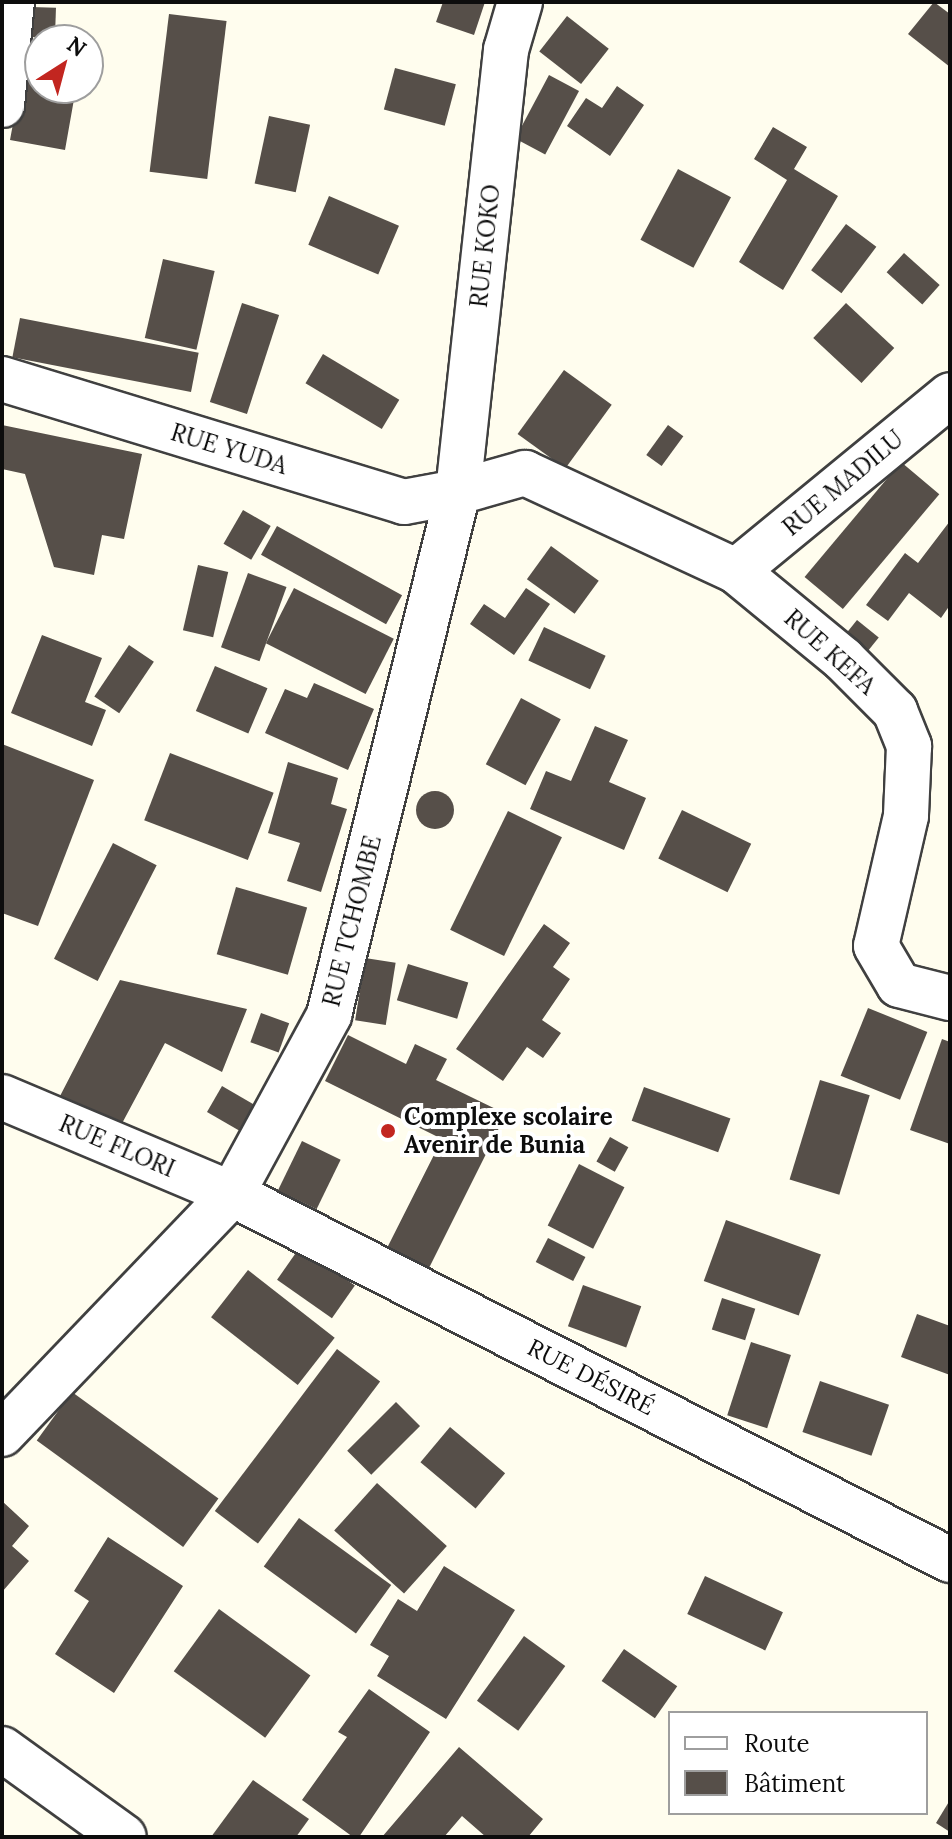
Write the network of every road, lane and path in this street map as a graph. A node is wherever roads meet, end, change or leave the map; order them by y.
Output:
1 (12, 2) edge
2 (520, 2) edge
3 (2, 105) edge
4 (2, 379) edge
5 (950, 395) edge
6 (458, 492) junction
7 (736, 571) junction
8 (950, 998) edge
9 (2, 1097) edge
10 (232, 1194) junction
11 (2, 1434) edge
12 (950, 1560) edge
13 (2, 1749) edge
14 (124, 1837) edge

1 - 3 street
2 - 6 street, RUE KOKO
4 - 6 street, RUE YUDA
5 - 7 street, RUE MADILU
6 - 7 street, RUE KEFA
6 - 10 street, RUE TCHOMBE
7 - 8 street, RUE KEFA
9 - 10 street, RUE FLORI
10 - 11 street, RUE TCHOMBE
10 - 12 street, RUE DÉSIRÉ
13 - 14 street

